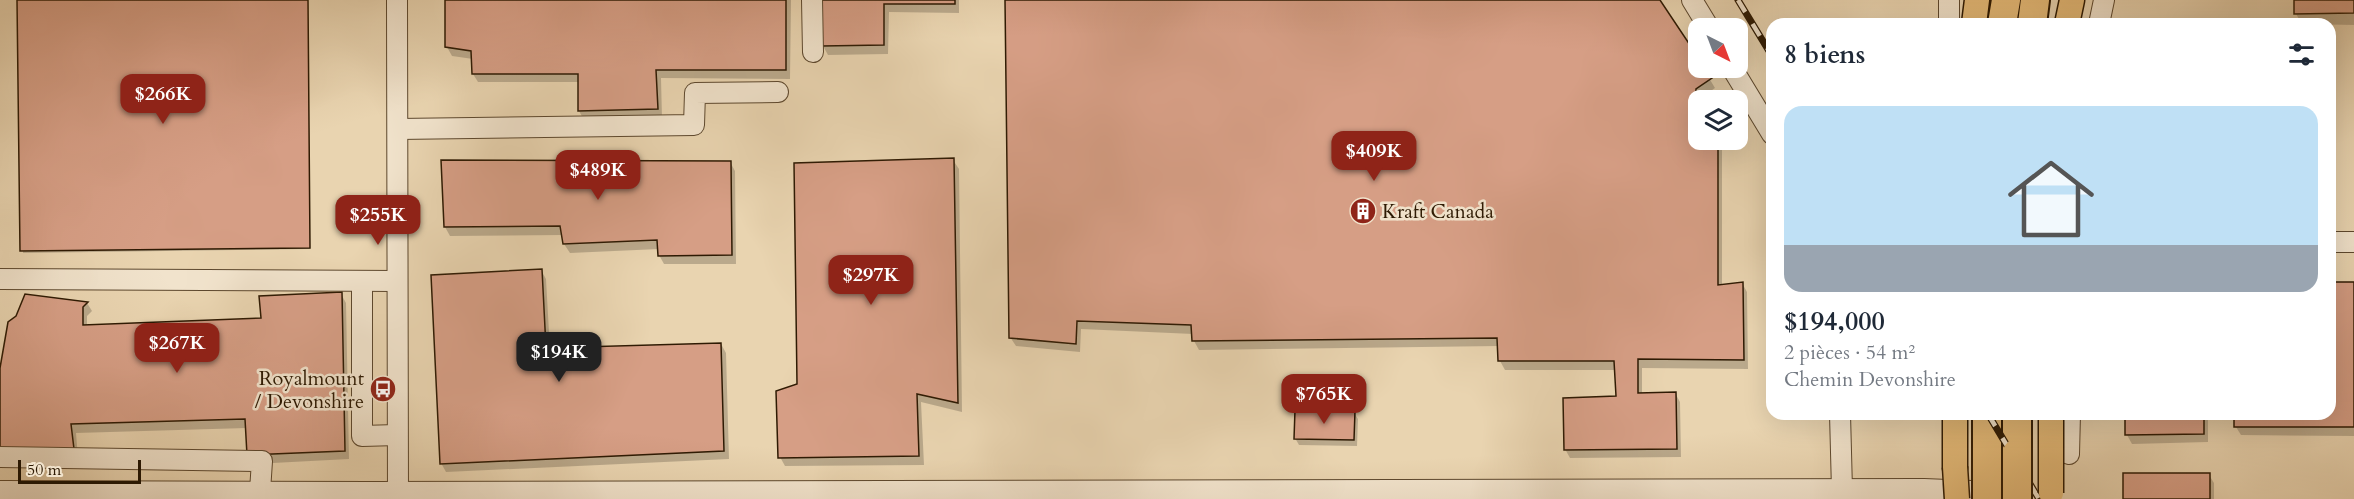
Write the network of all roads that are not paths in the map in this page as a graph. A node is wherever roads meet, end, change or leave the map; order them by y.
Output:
1 (397, 0) edge
2 (812, 0) edge
3 (1692, 0) edge
4 (1949, 0) edge
5 (1977, 0) edge
6 (2006, 0) edge
7 (2035, 0) edge
8 (2072, 0) edge
9 (2104, 0) edge
10 (1703, 18) edge
11 (1949, 18) edge
12 (1975, 18) edge
13 (2003, 18) edge
14 (2033, 18) edge
15 (2068, 18) edge
16 (2100, 18) edge
17 (813, 52) dead end
18 (1738, 78) edge
19 (778, 92) dead end
20 (1766, 124) edge
21 (398, 129) junction
22 (2336, 242) edge
23 (2354, 242) edge
24 (0, 279) edge
25 (362, 282) junction
26 (397, 282) junction
27 (1840, 420) edge
28 (1954, 420) edge
29 (1987, 420) edge
30 (2017, 420) edge
31 (2061, 424) edge
32 (397, 435) junction
33 (2069, 454) dead end
34 (0, 457) edge
35 (90, 459) junction
36 (1842, 490) junction
37 (0, 491) edge
38 (89, 491) junction
39 (260, 491) junction
40 (398, 495) edge
41 (985, 495) edge
42 (1943, 496) edge
43 (1988, 499) edge
44 (2018, 499) edge
45 (2051, 499) edge

1 - 21 street
2 - 17 street
3 - 10 street
4 - 11 street
5 - 12 main road
6 - 13 highway
7 - 14 highway
8 - 15 main road
9 - 16 street
18 - 20 street
19 - 21 street
21 - 26 street
22 - 23 street
24 - 25 street
25 - 26 street
25 - 32 street
26 - 32 street
27 - 36 street
28 - 42 main road, bridge
29 - 43 highway, bridge
30 - 44 highway, bridge
31 - 33 street
31 - 45 main road, bridge
32 - 40 street
34 - 35 street
35 - 38 street
35 - 39 street
36 - 41 street
36 - 42 street
37 - 38 street
38 - 39 street
39 - 40 street
40 - 41 street
42 - 43 street

